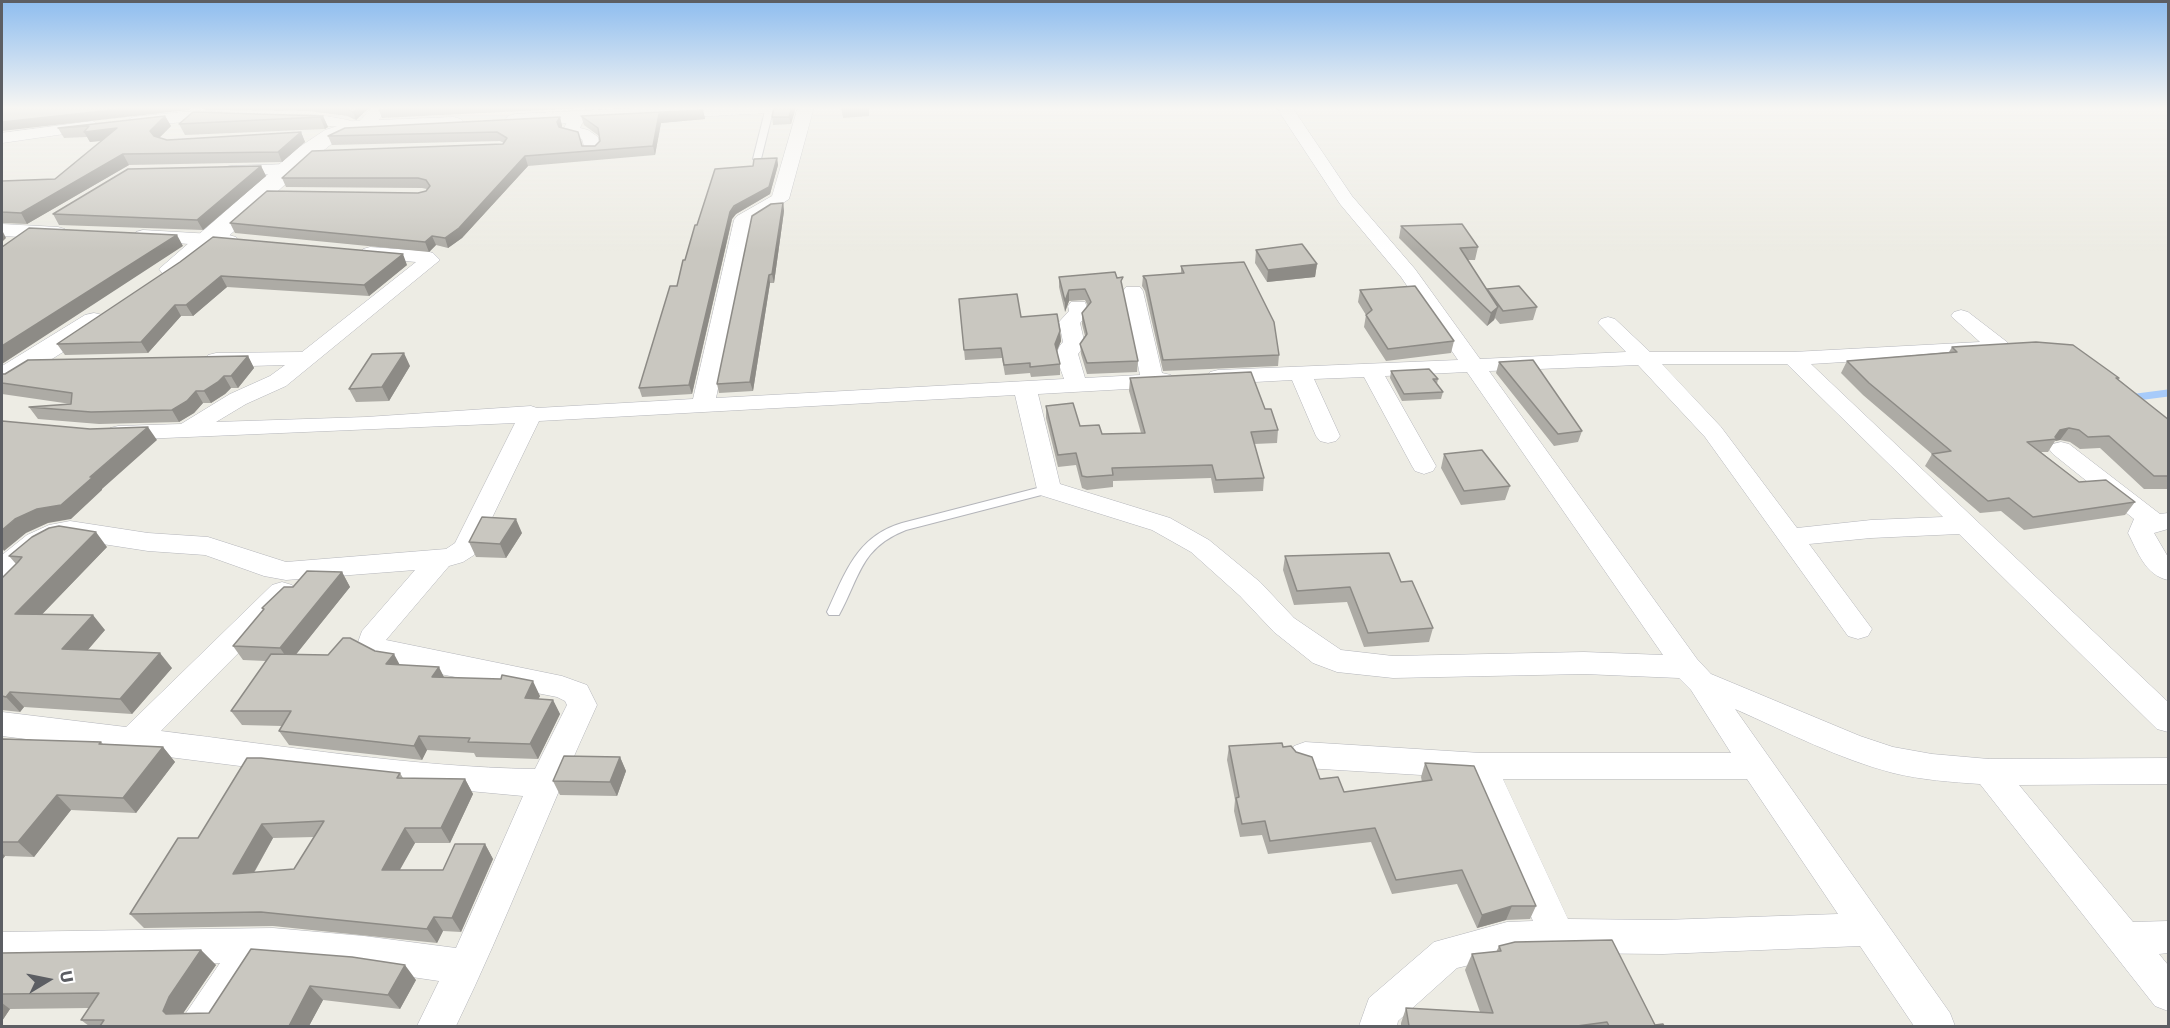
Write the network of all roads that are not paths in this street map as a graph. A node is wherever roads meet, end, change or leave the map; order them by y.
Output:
1 (296, 155) edge
2 (758, 155) edge
3 (792, 155) edge
4 (1316, 155) edge
5 (757, 159) edge
6 (289, 169) junction
7 (208, 171) edge
8 (261, 194) junction
9 (284, 195) edge
10 (58, 215) edge
11 (30, 232) junction
12 (77, 233) edge
13 (124, 235) edge
14 (6, 238) edge
15 (211, 239) junction
16 (245, 242) edge
17 (347, 251) edge
18 (151, 284) edge
19 (1133, 291) dead end
20 (1078, 306) dead end
21 (115, 308) edge
22 (1961, 316) dead end
23 (1608, 323) dead end
24 (1999, 347) junction
25 (2021, 347) edge
26 (307, 358) junction
27 (1644, 358) junction
28 (1793, 358) junction
29 (193, 361) edge
30 (62, 362) edge
31 (26, 363) junction
32 (1473, 366) junction
33 (1371, 370) junction
34 (1300, 373) junction
35 (2, 378) edge
36 (1152, 380) junction
37 (1076, 383) junction
38 (1025, 388) junction
39 (703, 405) junction
40 (531, 413) junction
41 (184, 431) junction
42 (99, 433) edge
43 (1328, 436) dead end
44 (2061, 449) dead end
45 (1424, 466) dead end
46 (1049, 489) junction
47 (2162, 522) edge
48 (1968, 525) junction
49 (1790, 537) junction
50 (440, 559) junction
51 (2, 569) edge
52 (306, 569) junction
53 (2169, 571) edge
54 (834, 612) dead end
55 (1858, 629) dead end
56 (1694, 674) junction
57 (2169, 720) edge
58 (2, 724) edge
59 (133, 740) junction
60 (1305, 755) edge
61 (1756, 765) junction
62 (1481, 766) junction
63 (2169, 771) edge
64 (1989, 772) junction
65 (545, 783) junction
66 (1869, 929) junction
67 (1558, 936) junction
68 (2169, 937) edge
69 (2124, 939) junction
70 (253, 945) junction
71 (2, 949) edge
72 (466, 967) junction
73 (2169, 993) edge
74 (200, 1026) edge
75 (436, 1026) edge
76 (1378, 1026) edge
77 (1936, 1026) edge

1 - 6 street
2 - 5 lane
3 - 39 street
4 - 32 street
6 - 7 street
6 - 8 street
8 - 9 street
8 - 15 street
10 - 11 street
11 - 12 street
11 - 14 street
13 - 15 street
15 - 16 street
15 - 18 street
17 - 26 street
19 - 36 street
20 - 37 street
21 - 31 street
22 - 24 street
23 - 27 street
24 - 25 street
24 - 28 street
26 - 29 street
26 - 41 street
27 - 28 street
27 - 32 street
27 - 49 street
28 - 48 street
30 - 31 street
31 - 35 street
32 - 33 street
32 - 56 street
33 - 34 street
33 - 45 street
34 - 36 street
34 - 43 street
36 - 37 street
37 - 38 street
38 - 39 street
38 - 46 street
39 - 40 street
40 - 41 street
40 - 50 street
41 - 42 street
44 - 47 street
46 - 54 lane
46 - 56 street
47 - 53 street
48 - 49 street
48 - 57 street
49 - 55 street
50 - 52 street
50 - 65 street
51 - 52 street
52 - 59 street
56 - 61 street
56 - 64 street
58 - 59 street
59 - 65 street
60 - 62 street
61 - 62 street
61 - 66 street
62 - 67 street
63 - 64 street
64 - 69 street
65 - 72 street
66 - 67 street
66 - 77 street
67 - 76 street
68 - 69 street
69 - 73 street
70 - 71 street
70 - 72 street
70 - 74 street
72 - 75 street

